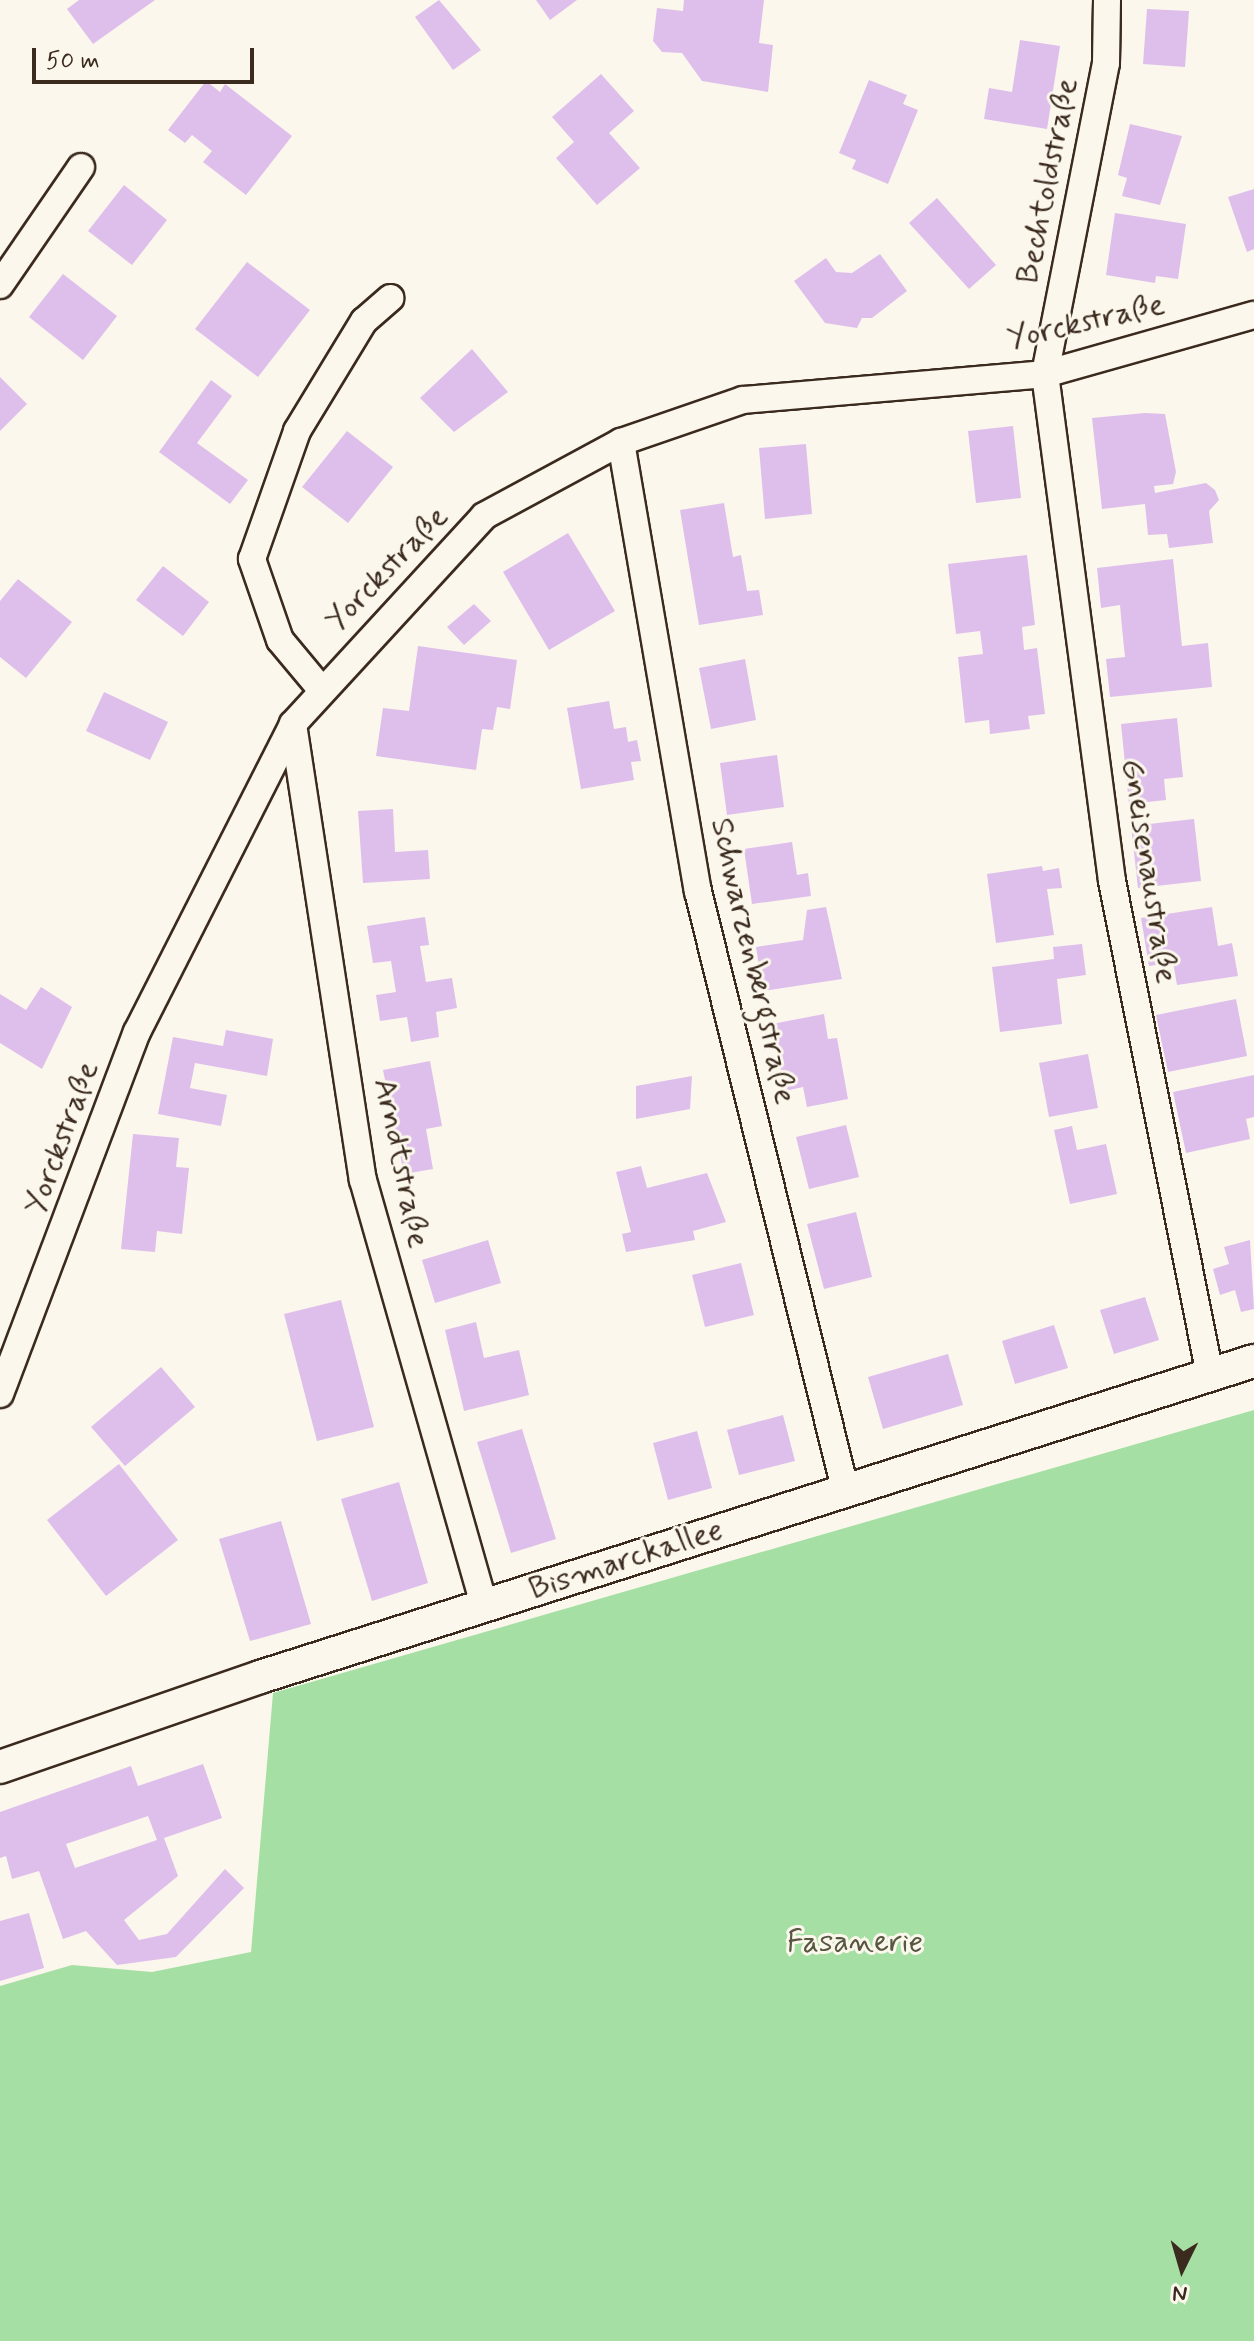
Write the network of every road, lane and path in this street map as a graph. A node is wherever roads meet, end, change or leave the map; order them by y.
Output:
1 (1107, 0) edge
2 (81, 167) dead end
3 (0, 285) edge
4 (390, 298) dead end
5 (1254, 315) edge
6 (1045, 374) junction
7 (621, 442) junction
8 (320, 688) junction
9 (293, 724) junction
10 (1254, 1361) edge
11 (1210, 1375) junction
12 (0, 1394) edge
13 (845, 1489) junction
14 (484, 1606) junction
15 (0, 1767) edge

1 - 6 street, Bechtoldstraße
2 - 3 street
4 - 8 street
5 - 6 street, Yorckstraße
6 - 7 street, Yorckstraße
6 - 11 street, Gneisenaustraße
7 - 8 street, Yorckstraße
7 - 13 street, Schwarzenbergstraße
8 - 9 street, Yorckstraße
9 - 12 street, Yorckstraße
9 - 14 street, Arndtstraße
10 - 11 street, Bismarckallee
11 - 13 street, Bismarckallee
13 - 14 street, Bismarckallee
14 - 15 street, Bismarckallee

